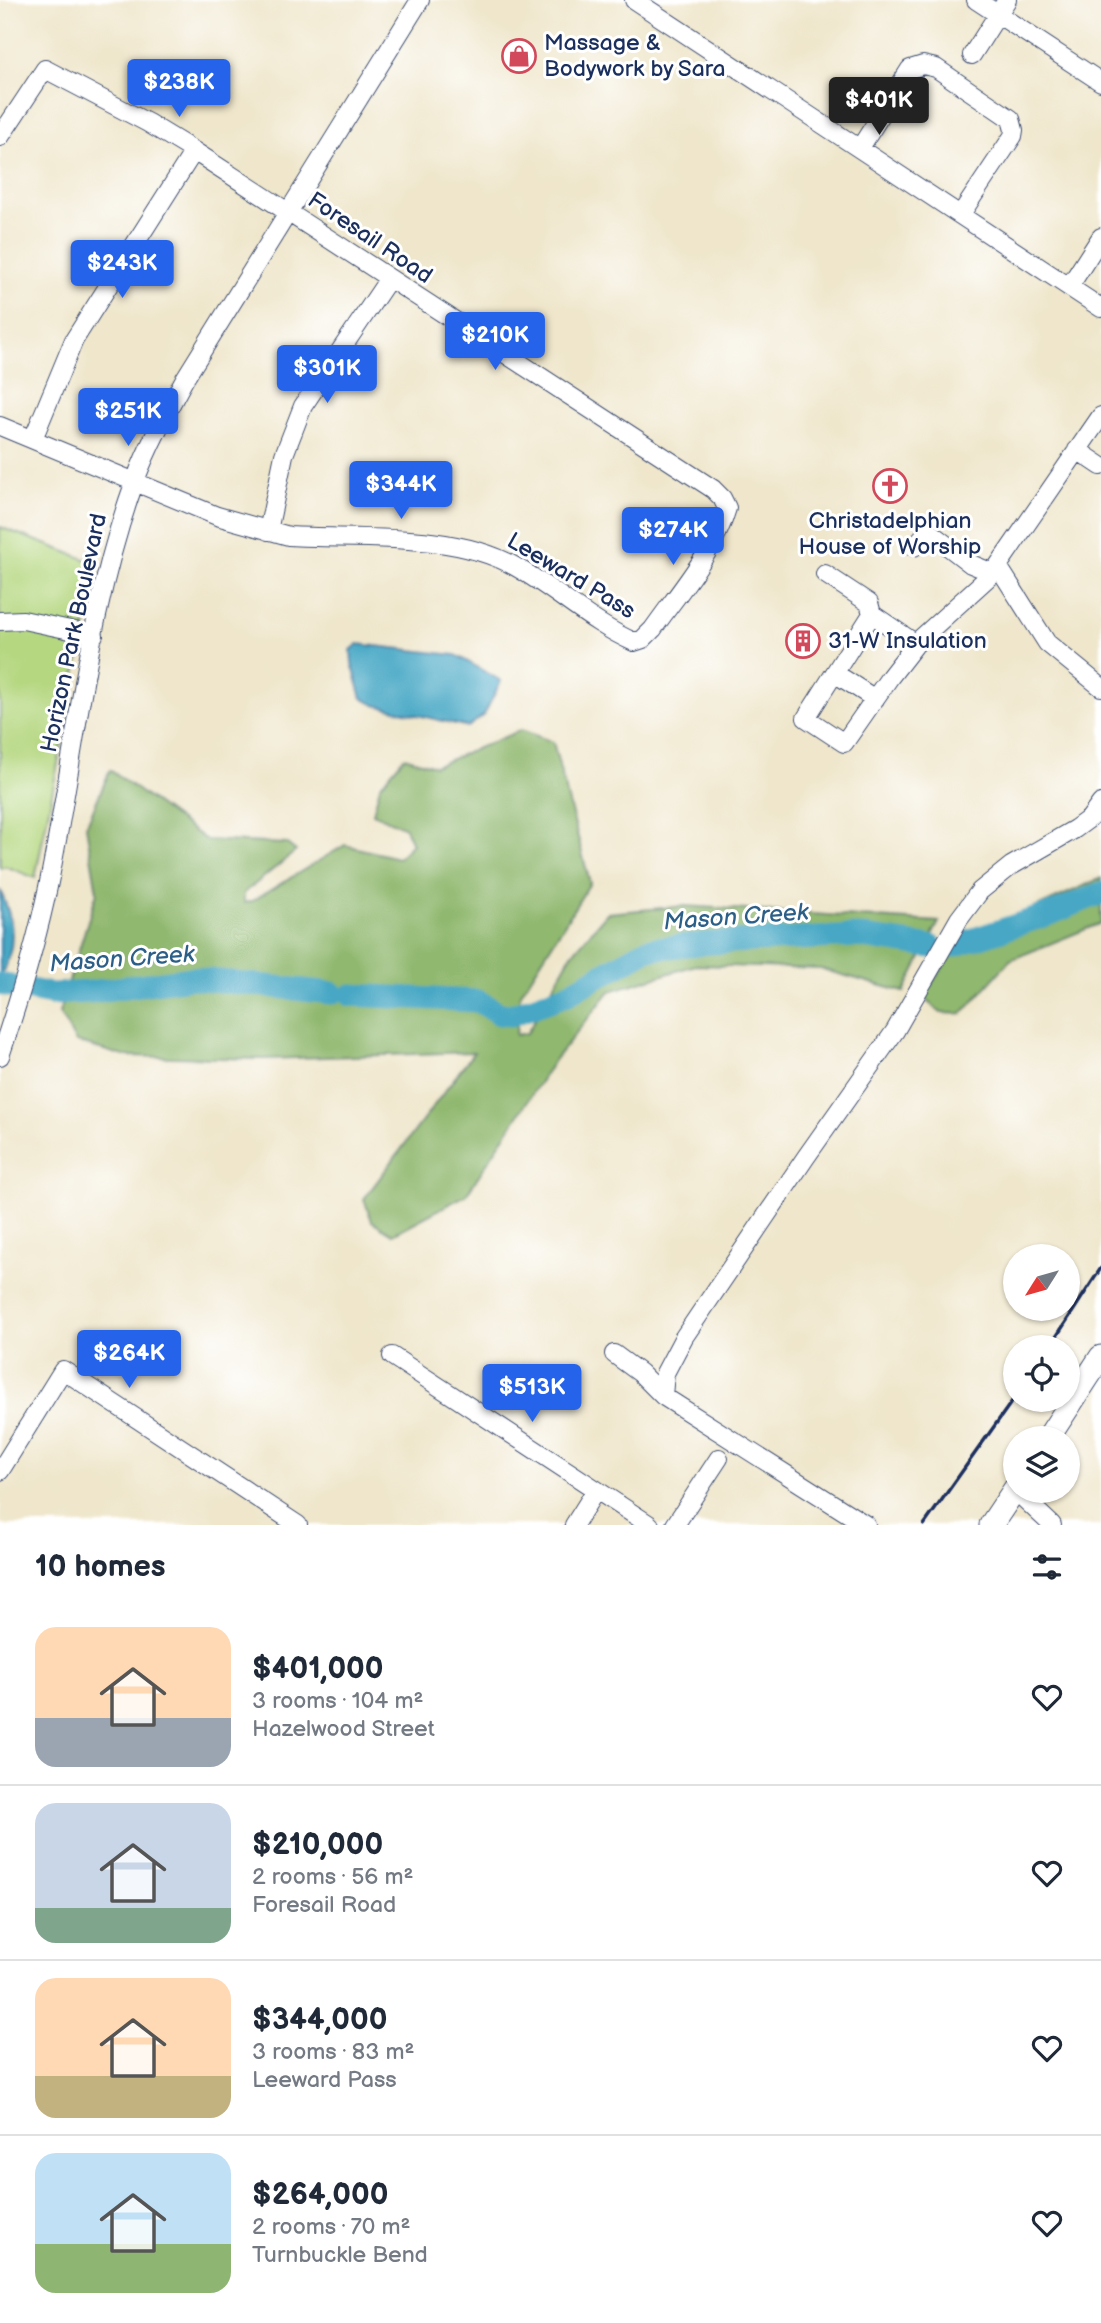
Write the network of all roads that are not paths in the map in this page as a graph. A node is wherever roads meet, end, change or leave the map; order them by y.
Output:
1 (421, 0) edge
2 (634, 0) edge
3 (976, 0) edge
4 (1003, 7) edge
5 (972, 55) dead end
6 (1101, 82) edge
7 (0, 137) edge
8 (860, 148) junction
9 (194, 151) junction
10 (288, 212) junction
11 (961, 214) junction
12 (1101, 237) edge
13 (388, 280) junction
14 (1069, 287) junction
15 (1101, 308) edge
16 (1101, 416) edge
17 (0, 426) edge
18 (33, 439) junction
19 (1077, 450) junction
20 (1101, 466) edge
21 (135, 481) junction
22 (268, 531) junction
23 (914, 547) dead end
24 (996, 570) junction
25 (825, 574) dead end
26 (872, 614) junction
27 (0, 621) edge
28 (93, 635) junction
29 (634, 642) joint
30 (916, 644) junction
31 (835, 674) junction
32 (1101, 687) edge
33 (875, 699) junction
34 (1101, 803) edge
35 (0, 1056) edge
36 (614, 1354) dead end
37 (392, 1356) dead end
38 (1101, 1357) edge
39 (663, 1396) junction
40 (1056, 1426) edge
41 (719, 1458) dead end
42 (0, 1471) edge
43 (596, 1490) junction
44 (1006, 1503) edge
45 (1029, 1503) edge
46 (298, 1525) edge
47 (573, 1525) edge
48 (650, 1525) edge
49 (675, 1525) edge
50 (866, 1525) edge
51 (991, 1525) edge
52 (1052, 1525) edge

1 - 10 street, Horizon Park Boulevard
2 - 8 street
3 - 4 street
4 - 5 street
4 - 6 street
7 - 9 street, Foresail Road
8 - 11 street
8 - 11 street
9 - 10 street, Foresail Road
9 - 18 street
10 - 13 street, Foresail Road
10 - 21 street, Horizon Park Boulevard
11 - 14 street
12 - 14 street
13 - 22 street
13 - 29 street, Foresail Road
14 - 15 street
16 - 19 street
17 - 18 street, Leeward Pass
18 - 21 street, Leeward Pass
19 - 20 street
19 - 24 street
21 - 22 street, Leeward Pass
21 - 28 street, Horizon Park Boulevard
22 - 29 street, Leeward Pass
23 - 24 street
24 - 30 street
24 - 32 street
25 - 26 street
26 - 30 street
26 - 31 street
27 - 28 street
28 - 35 street, Horizon Park Boulevard
30 - 33 street
31 - 33 street
31 - 33 street
34 - 39 street
36 - 39 street
37 - 43 street
38 - 40 main road
39 - 50 street
41 - 49 street
42 - 46 street
43 - 47 street
43 - 48 street
44 - 51 main road
45 - 52 street

